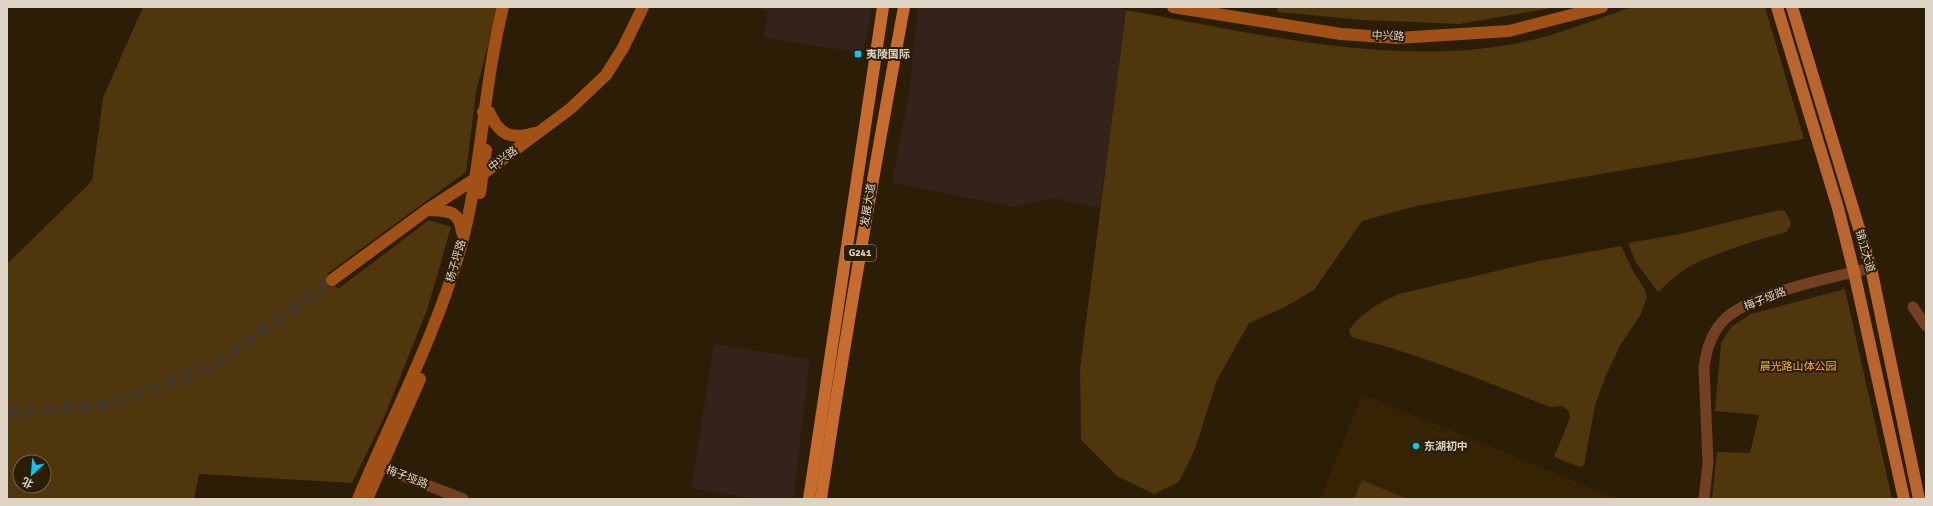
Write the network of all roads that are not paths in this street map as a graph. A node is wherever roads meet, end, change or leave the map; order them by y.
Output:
1 (503, 7) edge
2 (510, 7) edge
3 (643, 7) edge
4 (883, 7) edge
5 (904, 7) edge
6 (1173, 7) edge
7 (1602, 7) edge
8 (1777, 7) edge
9 (1792, 7) edge
10 (486, 112) junction
11 (539, 132) junction
12 (479, 176) junction
13 (427, 210) junction
14 (463, 238) junction
15 (1871, 268) junction
16 (1854, 272) junction
17 (332, 280) tunnel mouth
18 (1913, 307) dead end
19 (1926, 326) edge
20 (377, 466) junction
21 (358, 499) edge
22 (367, 499) edge
23 (463, 499) edge
24 (809, 499) edge
25 (821, 499) edge
26 (1704, 499) edge
27 (1904, 499) edge
28 (1919, 499) edge

1 - 10 main road, 杨子坪路
2 - 10 main road, 杨子坪路
3 - 11 main road, 中兴路
4 - 24 highway, 发展大道 / G241
5 - 25 highway, 发展大道 / G241
6 - 7 main road, 中兴路
8 - 16 main road, 锦江大道
9 - 15 main road, 锦江大道
10 - 11 main road
10 - 12 main road, 杨子坪路
11 - 12 main road, 中兴路
12 - 13 main road, 中兴路
12 - 14 main road, 杨子坪路
12 - 20 main road
13 - 14 main road
13 - 17 main road, 中兴路
14 - 20 main road, 杨子坪路
15 - 16 street, 梅子垭路
15 - 28 main road, 锦江大道
16 - 26 street, 梅子垭路
16 - 27 main road, 锦江大道
18 - 19 street
20 - 21 main road, 杨子坪路
20 - 22 main road
20 - 23 street, 梅子垭路

